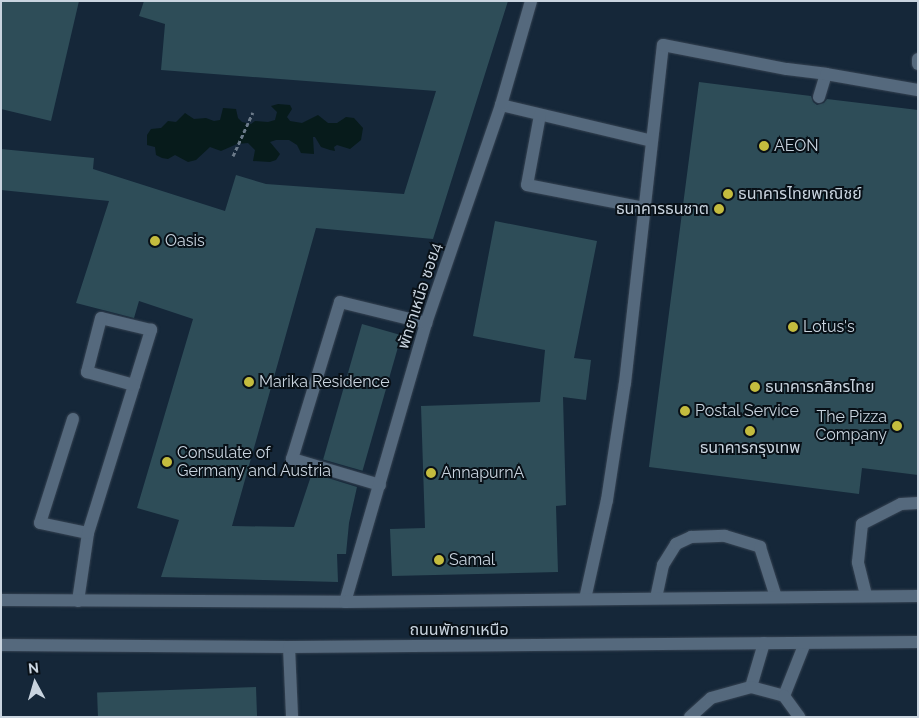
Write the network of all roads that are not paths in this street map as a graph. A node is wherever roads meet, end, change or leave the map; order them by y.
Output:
1 (531, 1) edge
2 (918, 59) edge
3 (918, 64) edge
4 (826, 74) junction
5 (918, 90) edge
6 (819, 98) dead end
7 (501, 105) junction
8 (540, 115) junction
9 (652, 141) junction
10 (644, 208) junction
11 (426, 324) junction
12 (134, 385) junction
13 (73, 419) dead end
14 (380, 485) junction
15 (918, 503) edge
16 (88, 533) junction
17 (866, 595) junction
18 (776, 596) junction
19 (918, 596) edge
20 (656, 598) junction
21 (585, 599) junction
22 (1, 600) edge
23 (78, 601) junction
24 (345, 602) junction
25 (805, 642) junction
26 (918, 642) edge
27 (764, 643) junction
28 (1, 644) edge
29 (289, 647) junction
30 (751, 687) junction
31 (784, 696) junction
32 (292, 717) edge
33 (690, 717) edge
34 (799, 717) edge

1 - 7 main road, พัทยาเหนือ ซอย4
2 - 3 main road
4 - 5 main road
4 - 6 main road
4 - 9 main road
7 - 8 main road
7 - 11 main road, พัทยาเหนือ ซอย4
8 - 9 main road
8 - 10 main road
9 - 10 main road
10 - 21 main road
11 - 14 main road, พัทยาเหนือ ซอย4
11 - 14 main road
12 - 12 main road
12 - 16 main road
13 - 16 main road
14 - 24 main road, พัทยาเหนือ ซอย4
15 - 17 main road
16 - 23 main road
17 - 18 main road, ถนนพัทยาเหนือ
17 - 19 main road, ถนนพัทยาเหนือ
18 - 20 main road, ถนนพัทยาเหนือ
18 - 20 main road
20 - 21 main road, ถนนพัทยาเหนือ
21 - 24 main road, ถนนพัทยาเหนือ
22 - 23 main road, ถนนพัทยาเหนือ
23 - 24 main road, ถนนพัทยาเหนือ
25 - 26 main road, ถนนพัทยาเหนือ
25 - 27 main road, ถนนพัทยาเหนือ
25 - 31 main road
27 - 29 main road, ถนนพัทยาเหนือ
27 - 30 main road
28 - 29 main road, ถนนพัทยาเหนือ
29 - 32 main road
30 - 31 main road
30 - 33 main road
31 - 34 main road

